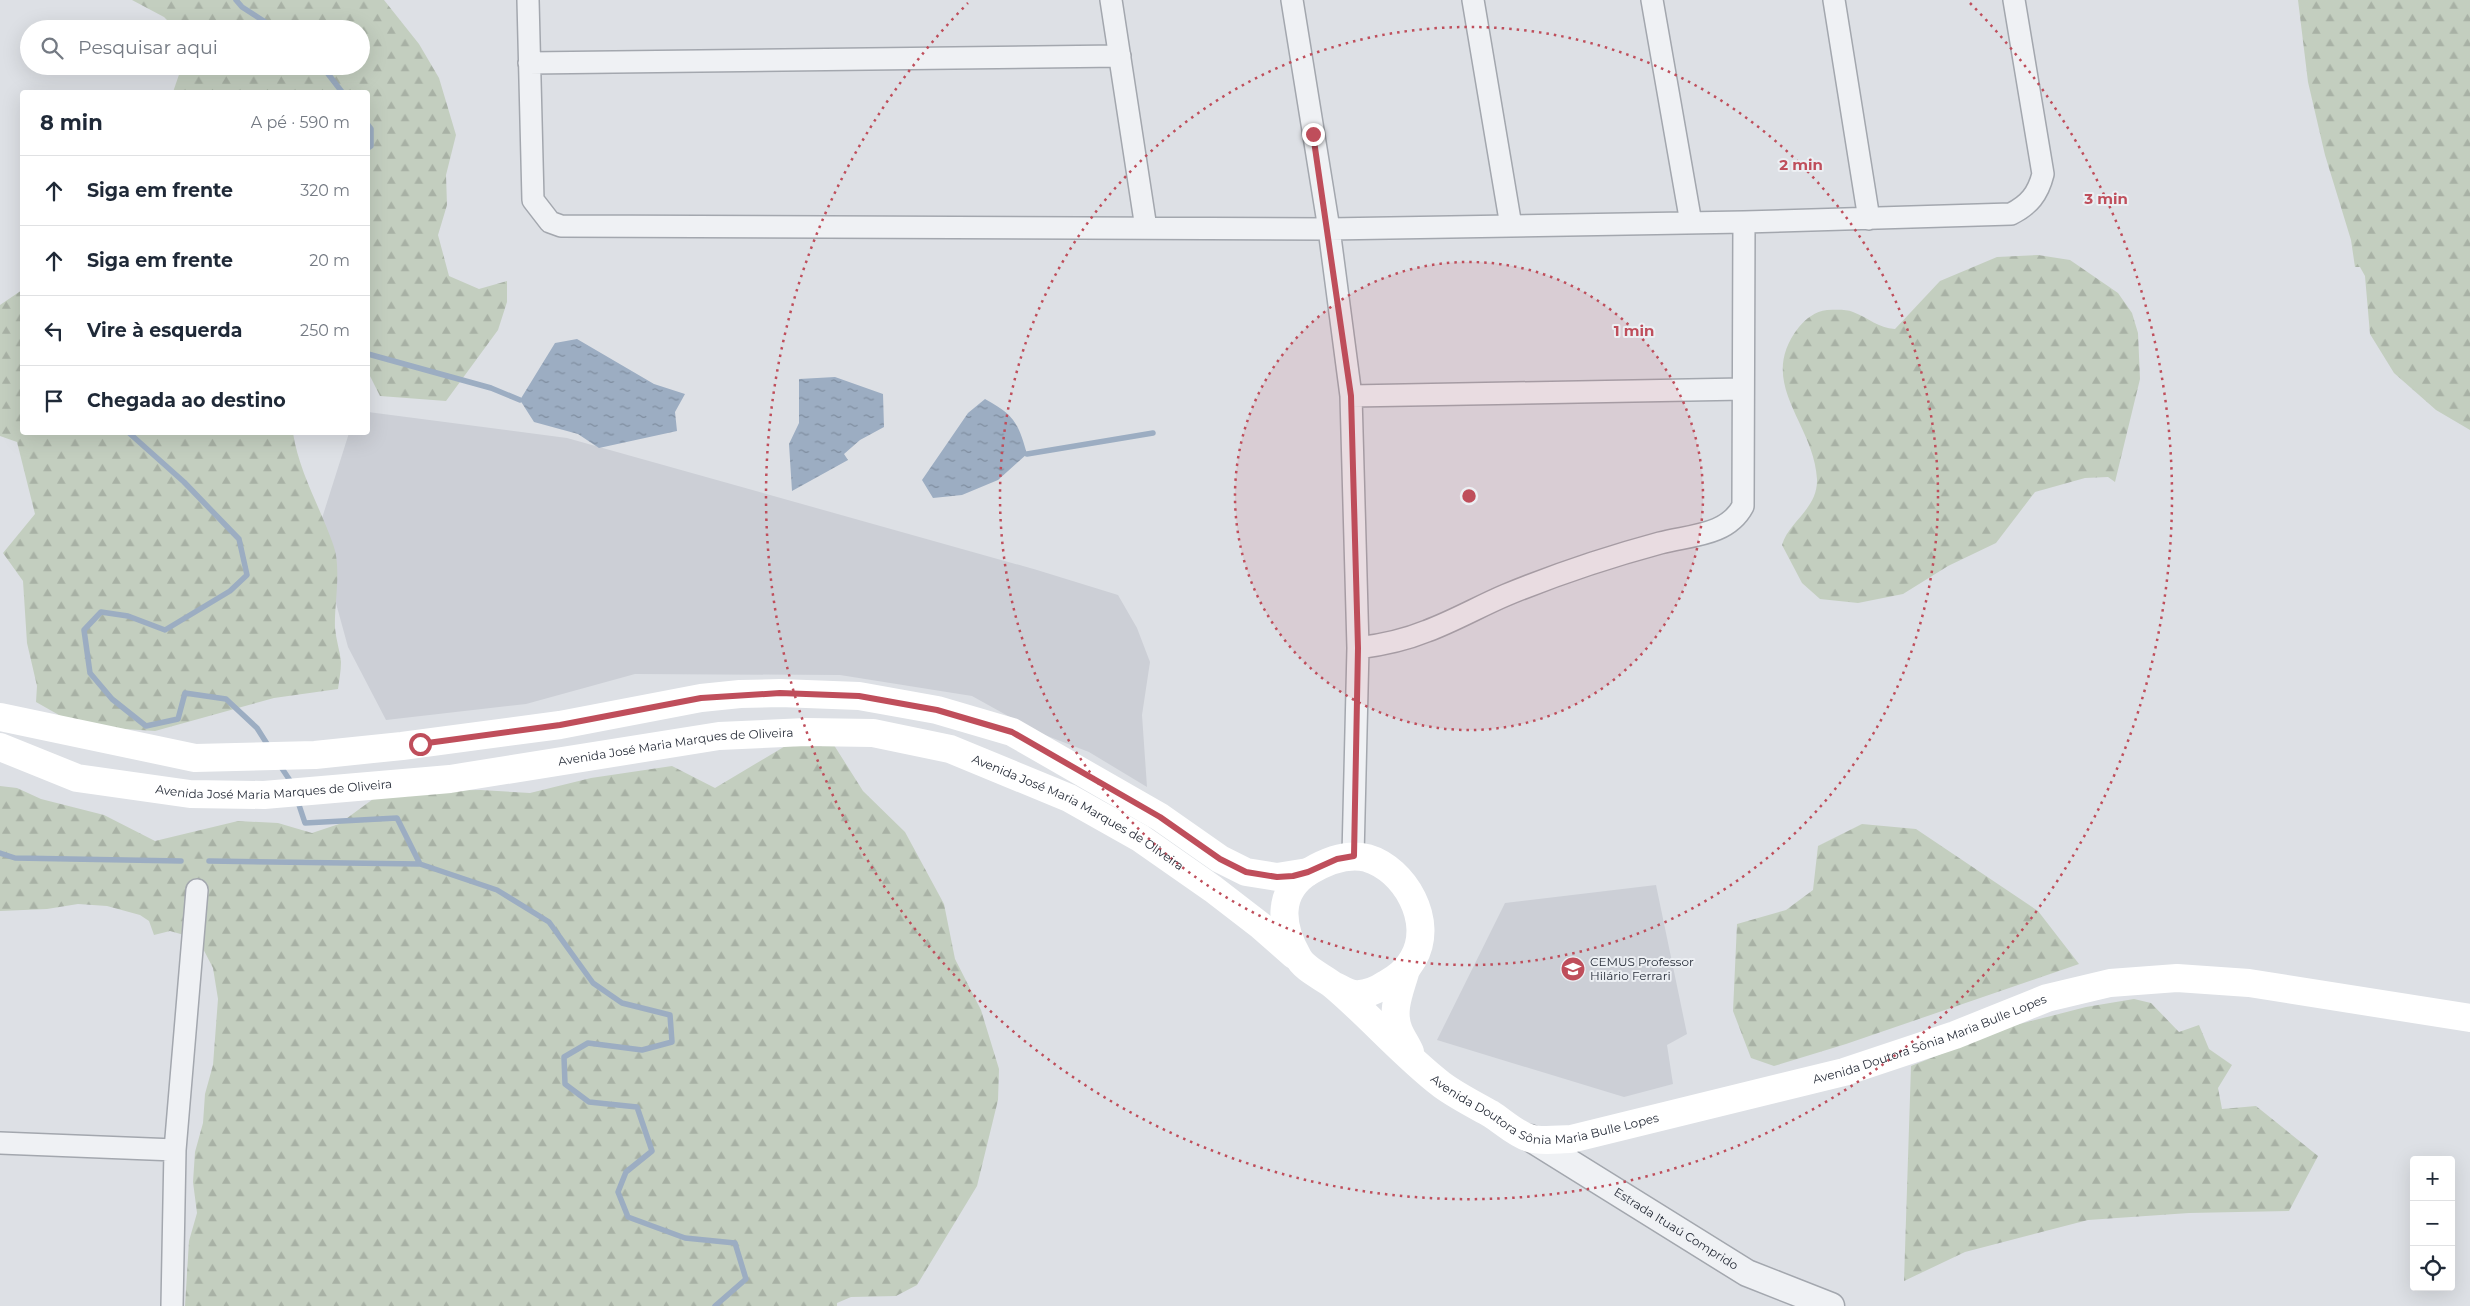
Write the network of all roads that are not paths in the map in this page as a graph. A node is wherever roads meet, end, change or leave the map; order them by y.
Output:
1 (528, 0) edge
2 (1111, 0) edge
3 (1292, 0) edge
4 (1473, 0) edge
5 (1652, 0) edge
6 (1834, 0) edge
7 (2014, 0) edge
8 (1120, 56) junction
9 (529, 63) junction
10 (1869, 219) junction
11 (1744, 222) junction
12 (1691, 223) junction
13 (1511, 226) junction
14 (1146, 228) junction
15 (1328, 229) junction
16 (1743, 389) junction
17 (1351, 396) junction
18 (1358, 648) junction
19 (0, 717) edge
20 (0, 747) edge
21 (1354, 856) junction
22 (1308, 872) junction
23 (197, 890) dead end
24 (1299, 959) junction
25 (1406, 969) junction
26 (1333, 985) junction
27 (2470, 1018) edge
28 (1414, 1060) junction
29 (1530, 1138) junction
30 (0, 1143) edge
31 (175, 1150) junction
32 (172, 1306) edge
33 (1831, 1306) edge

1 - 9 street
2 - 8 street
3 - 15 street
4 - 13 street
5 - 12 street
6 - 10 street
7 - 10 street
8 - 9 street
8 - 14 street
9 - 14 street
10 - 11 street
11 - 12 street
11 - 16 street
12 - 13 street
13 - 15 street
14 - 15 street
15 - 17 street
16 - 17 street
16 - 18 street
17 - 18 street
18 - 21 street
19 - 22 main road
20 - 24 main road, Avenida José Maria Marques de Oliveira
21 - 22 main road
21 - 25 main road
22 - 24 main road
23 - 31 street
24 - 26 main road
25 - 26 main road
25 - 28 main road, Avenida Doutora Sônia Maria Bulle Lopes
26 - 28 main road, Avenida Doutora Sônia Maria Bulle Lopes
27 - 29 main road, Avenida Doutora Sônia Maria Bulle Lopes
28 - 29 main road, Avenida Doutora Sônia Maria Bulle Lopes
29 - 33 street, Estrada Ituaú Comprido
30 - 31 street
31 - 32 street

